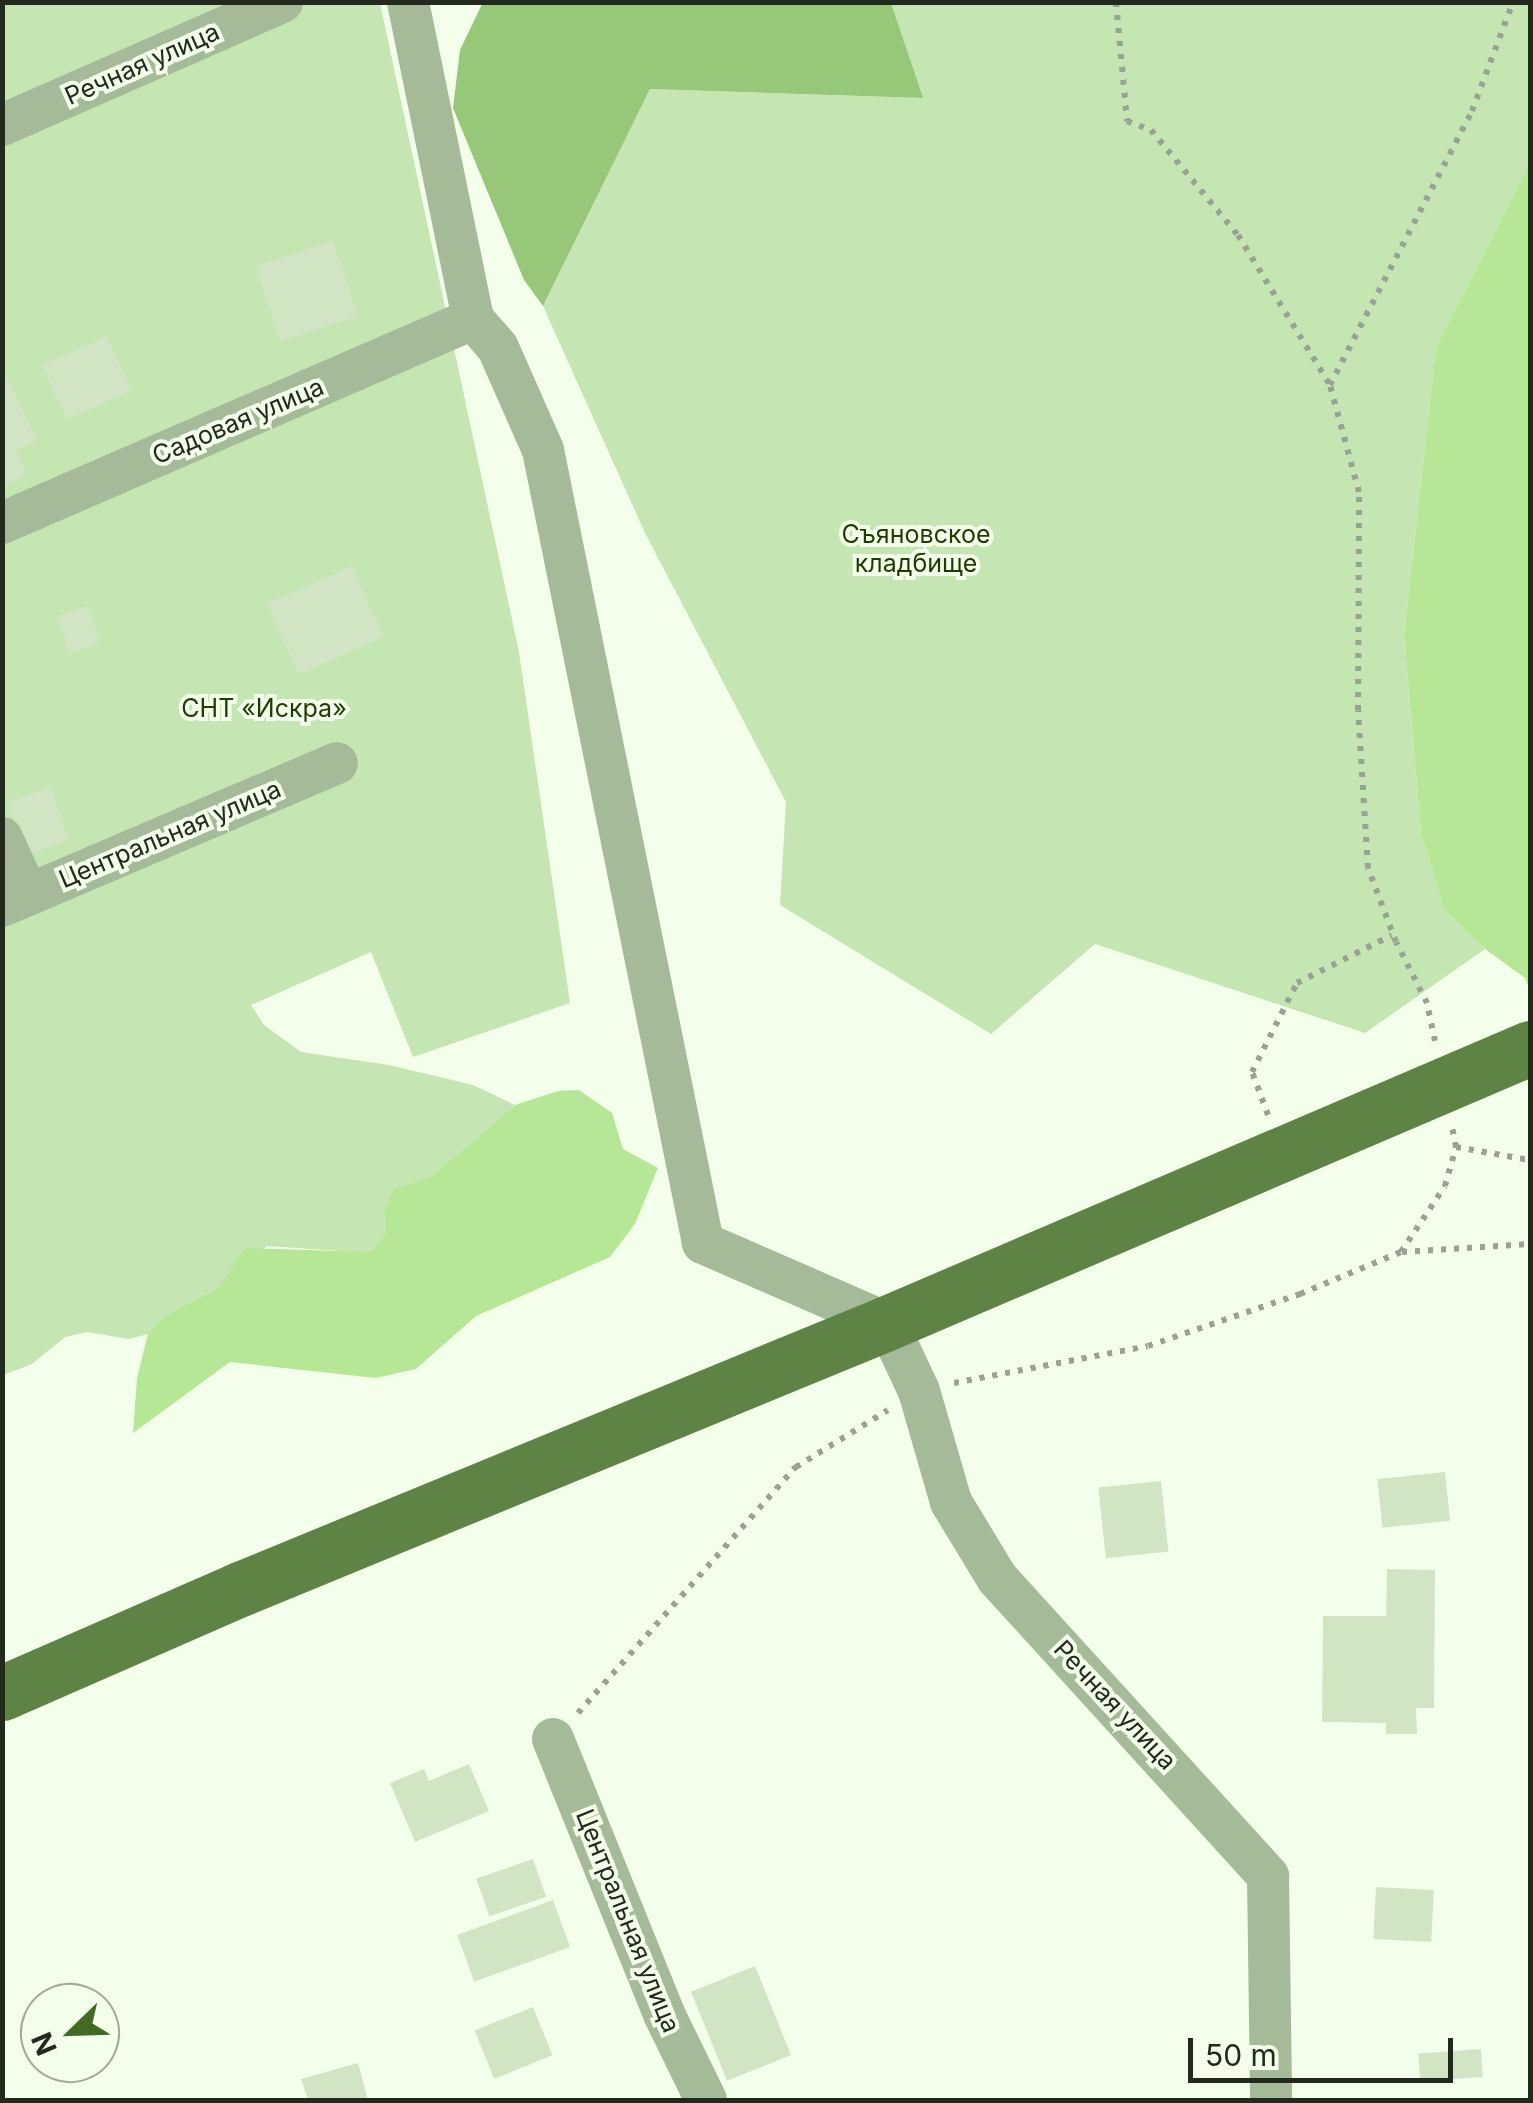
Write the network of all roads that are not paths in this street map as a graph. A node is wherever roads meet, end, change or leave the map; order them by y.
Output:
1 (282, 2) edge
2 (408, 2) edge
3 (2, 125) edge
4 (473, 319) junction
5 (2, 523) edge
6 (337, 763) dead end
7 (2, 838) edge
8 (2, 903) edge
9 (1530, 1048) edge
10 (887, 1323) junction
11 (2, 1693) edge
12 (554, 1739) road end
13 (706, 2100) edge
14 (1271, 2100) edge

1 - 3 street, Речная улица
2 - 4 street
4 - 5 street, Садовая улица
4 - 10 street
6 - 8 street, Центральная улица
7 - 8 street
9 - 10 main road
10 - 11 main road
10 - 14 street, Речная улица
12 - 13 street, Центральная улица

